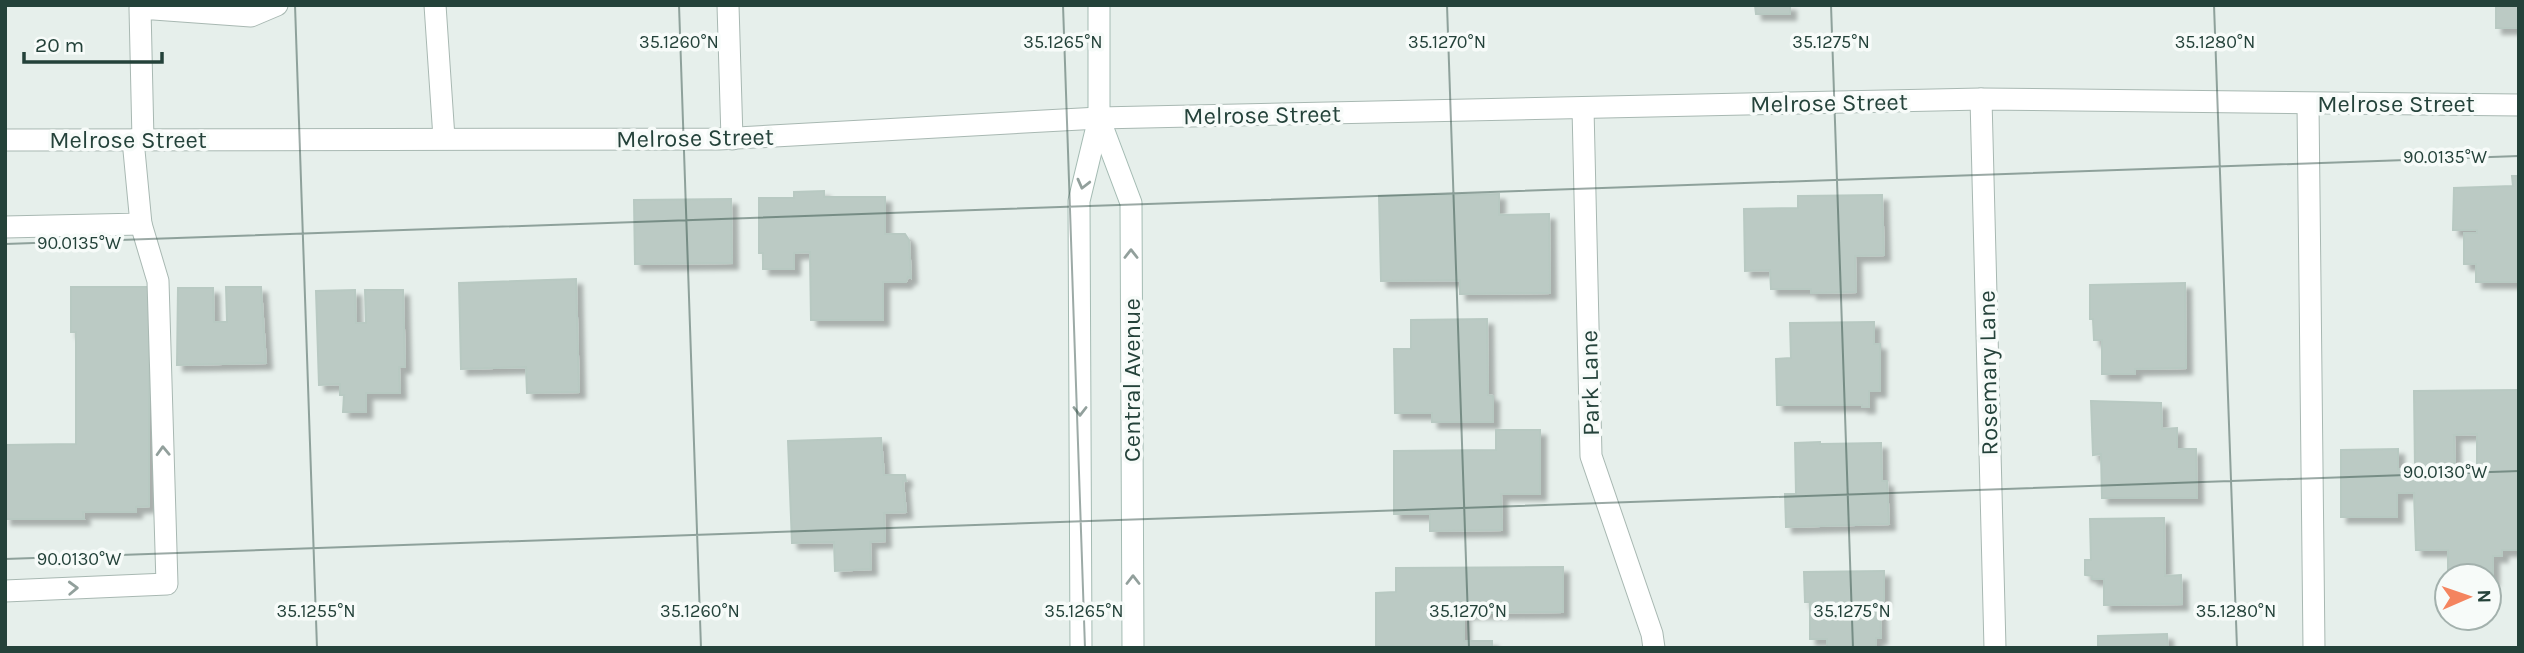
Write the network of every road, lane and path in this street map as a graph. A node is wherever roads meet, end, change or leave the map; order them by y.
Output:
1 (277, 5) edge
2 (435, 5) edge
3 (729, 5) edge
4 (1099, 5) edge
5 (1981, 99) junction
6 (2308, 104) junction
7 (2519, 104) edge
8 (1583, 108) junction
9 (1099, 118) junction
10 (444, 138) junction
11 (732, 139) junction
12 (5, 140) edge
13 (138, 140) junction
14 (141, 224) junction
15 (5, 227) edge
16 (5, 590) edge
17 (1081, 648) edge
18 (1133, 648) edge
19 (1654, 648) edge
20 (1995, 648) edge
21 (2314, 648) edge

1 - 13 street
2 - 10 street
3 - 11 street
4 - 9 street, Central Avenue
5 - 6 street, Melrose Street
5 - 8 street, Melrose Street
5 - 20 street, Rosemary Lane
6 - 7 street, Melrose Street
6 - 21 street
8 - 9 street, Melrose Street
8 - 19 street, Park Lane
9 - 11 street, Melrose Street
9 -> 17 street, Central Avenue
18 -> 9 street, Central Avenue
10 - 11 street, Melrose Street
10 - 13 street, Melrose Street
12 - 13 street, Melrose Street
13 - 14 street
14 - 15 street
16 -> 14 street

